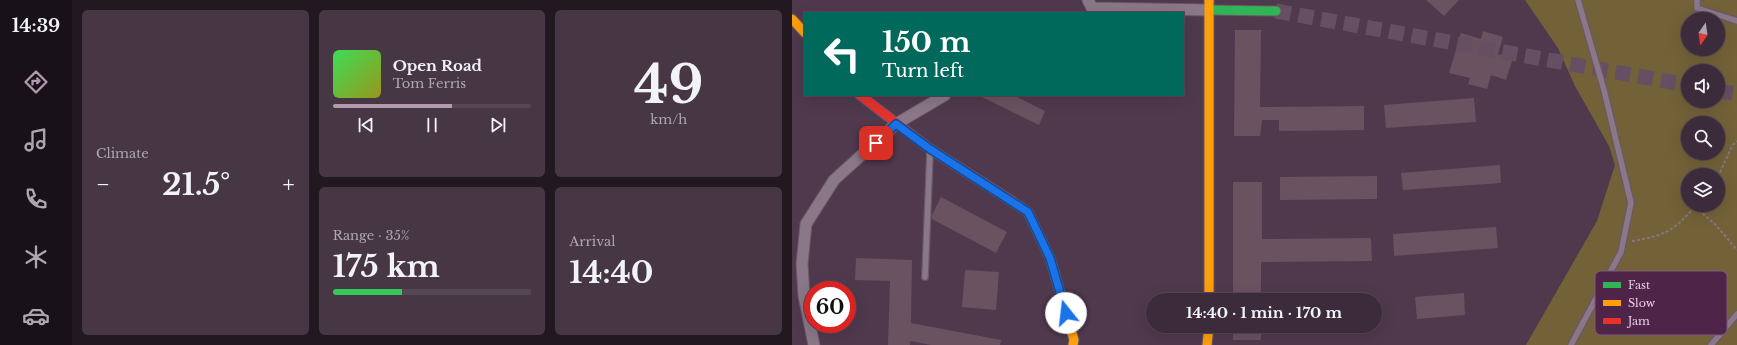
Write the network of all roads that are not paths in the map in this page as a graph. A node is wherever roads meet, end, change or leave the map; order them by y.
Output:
1 (1088, 0) edge
2 (1578, 0) edge
3 (1697, 0) edge
4 (1209, 5) edge
5 (1276, 12) tunnel mouth
6 (792, 18) edge
7 (1737, 21) edge
8 (804, 32) edge
9 (861, 96) edge
10 (943, 96) edge
11 (896, 124) junction
12 (930, 149) junction
13 (1611, 271) edge
14 (925, 277) dead end
15 (1209, 293) edge
16 (1595, 301) edge
17 (1737, 314) edge
18 (1727, 325) edge
19 (1208, 333) edge
20 (1719, 335) edge
21 (814, 345) edge
22 (1073, 345) edge
23 (1207, 345) edge
24 (1572, 345) edge
25 (1710, 345) edge

1 - 4 street
2 - 13 lane
3 - 7 lane
4 - 5 street
4 - 15 street
6 - 8 street
9 - 11 street
10 - 11 street
11 - 12 street
11 - 21 street
12 - 14 lane
12 - 22 street
16 - 24 lane
17 - 18 lane
19 - 23 street
20 - 25 lane

